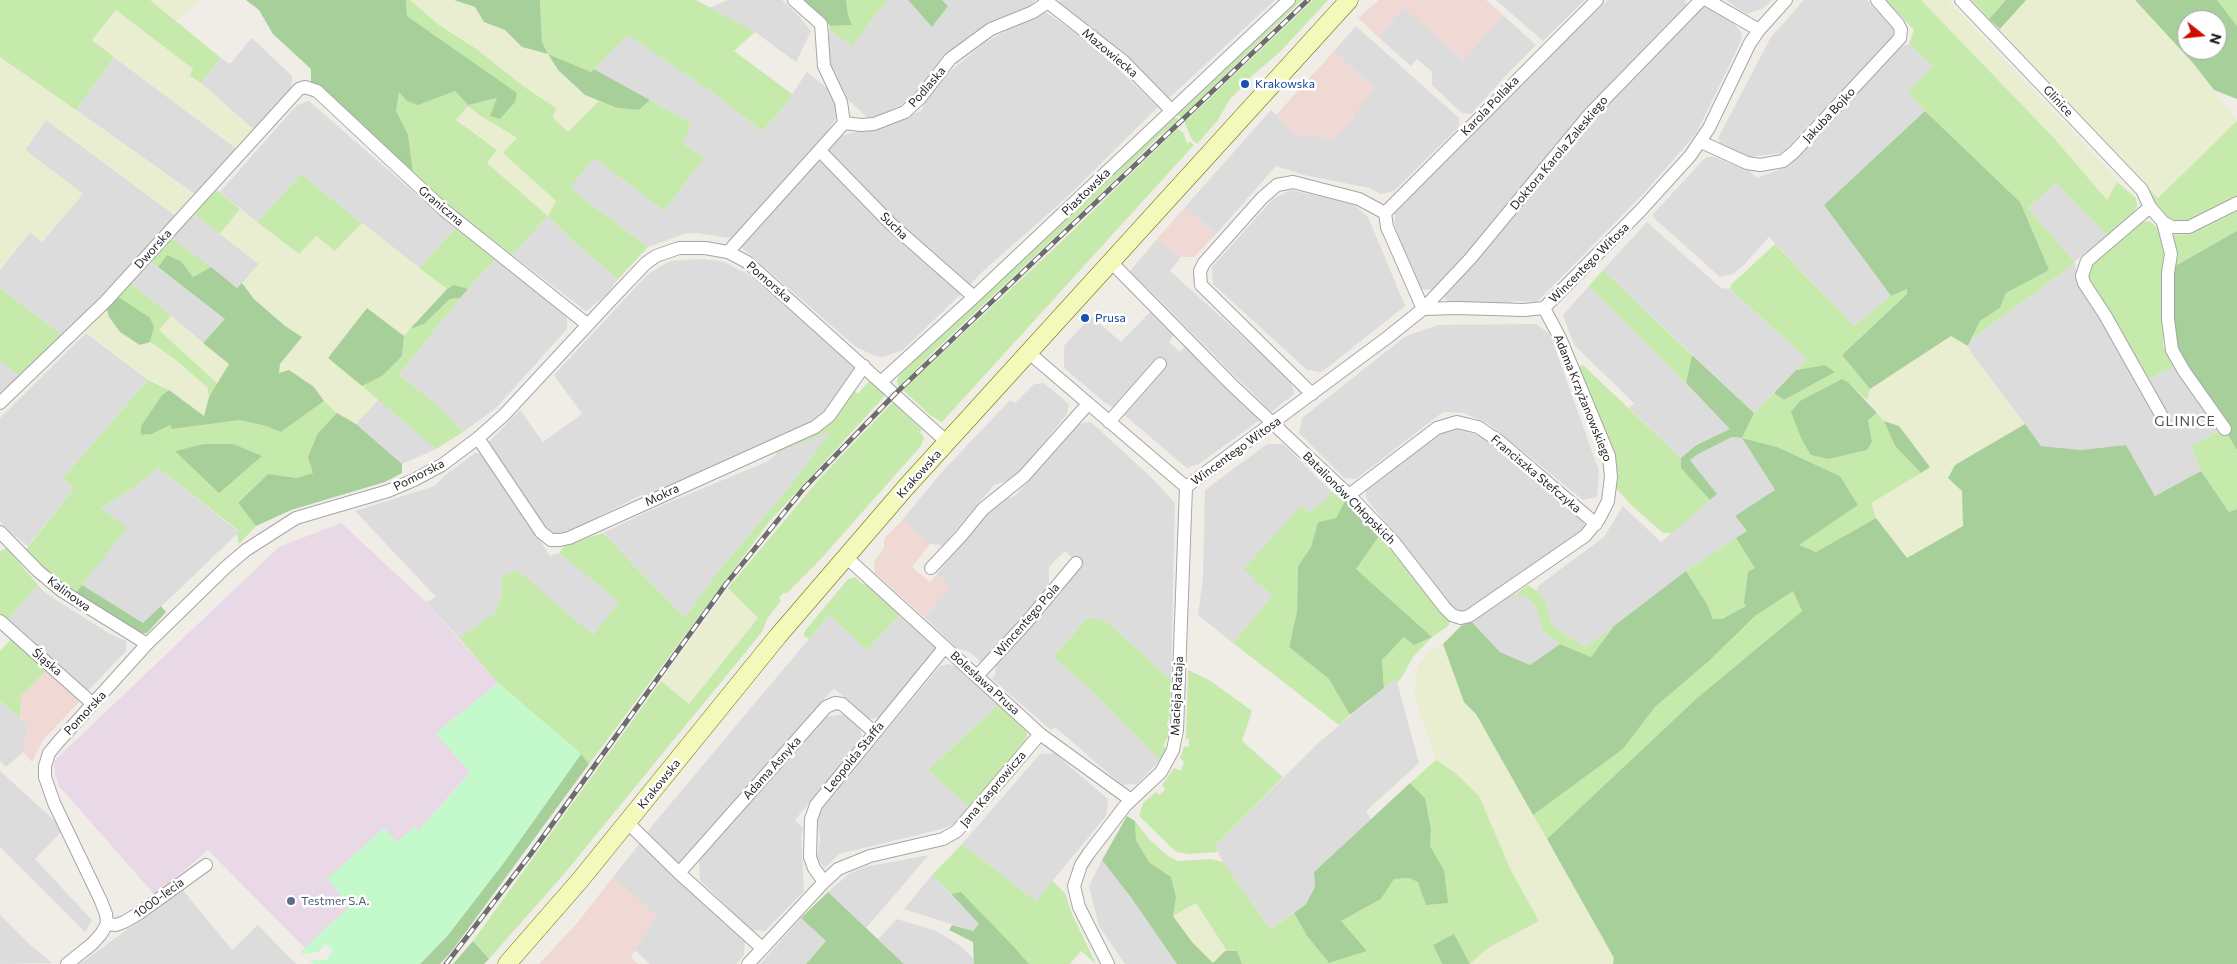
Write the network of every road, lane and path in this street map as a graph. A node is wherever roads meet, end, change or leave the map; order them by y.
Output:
1 (794, 0) edge
2 (1289, 0) edge
3 (1349, 0) edge
4 (1597, 0) edge
5 (1700, 0) edge
6 (1706, 0) edge
7 (1786, 0) edge
8 (1877, 0) edge
9 (1961, 0) edge
10 (1046, 1) edge
11 (1759, 30) junction
12 (299, 89) joint
13 (1172, 110) junction
14 (844, 123) junction
15 (1702, 142) junction
16 (820, 151) junction
17 (2237, 203) edge
18 (2150, 207) junction
19 (1386, 213) junction
20 (2163, 222) junction
21 (728, 252) junction
22 (1110, 261) junction
23 (974, 297) junction
24 (1544, 308) junction
25 (1423, 309) junction
26 (588, 325) junction
27 (1028, 352) junction
28 (1160, 364) dead end
29 (864, 366) junction
30 (882, 381) junction
31 (1312, 394) junction
32 (0, 403) edge
33 (1088, 404) junction
34 (2164, 420) dead end
35 (1109, 422) junction
36 (1272, 424) junction
37 (2225, 429) dead end
38 (478, 438) junction
39 (947, 442) junction
40 (1186, 488) junction
41 (1349, 495) junction
42 (1598, 522) junction
43 (0, 532) edge
44 (846, 557) junction
45 (1076, 563) dead end
46 (931, 568) dead end
47 (0, 621) edge
48 (147, 644) junction
49 (945, 647) junction
50 (977, 676) junction
51 (93, 704) junction
52 (874, 732) junction
53 (1040, 734) junction
54 (1131, 800) junction
55 (627, 822) junction
56 (206, 864) dead end
57 (679, 873) junction
58 (824, 882) junction
59 (107, 924) junction
60 (762, 948) junction
61 (67, 964) edge
62 (507, 964) edge
63 (748, 964) edge
64 (1108, 964) edge

1 - 14 street
2 - 13 street, Piastowska
3 - 22 main road, Krakowska
4 - 19 street, Karola Pollaka
5 - 25 street, Doktora Karola Zaleskiego
6 - 11 street
7 - 11 street, Wincentego Witosa
8 - 15 street, Jakuba Bojko
9 - 18 street, Glinice
10 - 13 street, Mazowiecka
10 - 14 street, Podlaska
11 - 15 street, Wincentego Witosa
12 - 26 street, Graniczna
12 - 32 street, Dworska
13 - 23 street, Piastowska
14 - 16 street
15 - 24 street, Wincentego Witosa
16 - 21 street
16 - 23 street, Sucha
17 - 20 street
18 - 20 street, Glinice
18 - 34 street
19 - 25 street
19 - 31 street
20 - 37 street
21 - 26 street, Pomorska
21 - 29 street, Pomorska
22 - 27 main road, Krakowska
22 - 36 street, Batalionów Chłopskich
23 - 30 street, Piastowska
24 - 25 street, Wincentego Witosa
24 - 42 street, Adama Krzyżanowskiego
25 - 31 street, Wincentego Witosa
26 - 38 street, Pomorska
27 - 33 street
27 - 39 main road, Krakowska
28 - 35 street
29 - 30 street, Pomorska
29 - 38 street, Mokra
30 - 39 street, Pomorska
31 - 36 street, Wincentego Witosa
33 - 35 street
33 - 46 street
35 - 40 street
36 - 40 street, Wincentego Witosa
36 - 41 street, Batalionów Chłopskich
38 - 48 street, Pomorska
39 - 44 main road, Krakowska
40 - 54 street, Macieja Rataja
41 - 42 street, Franciszka Stefczyka
41 - 42 street, Batalionów Chłopskich
43 - 48 street, Kalinowa
44 - 49 street, Bolesława Prusa
44 - 55 main road, Krakowska
45 - 50 street, Wincentego Pola
47 - 51 street, Śląska
48 - 51 street, Pomorska
49 - 50 street, Bolesława Prusa
49 - 52 street, Leopolda Staffa
50 - 53 street, Bolesława Prusa
51 - 59 street, Pomorska
52 - 57 street, Adama Asnyka
52 - 58 street, Leopolda Staffa
53 - 54 street, Bolesława Prusa
53 - 58 street, Jana Kasprowicza
54 - 64 street, Macieja Rataja
55 - 57 street
55 - 62 main road, Krakowska
56 - 59 street, 1000-lecia
57 - 60 street
58 - 60 street, Jana Kasprowicza
59 - 61 street
60 - 63 street, Jana Kasprowicza

